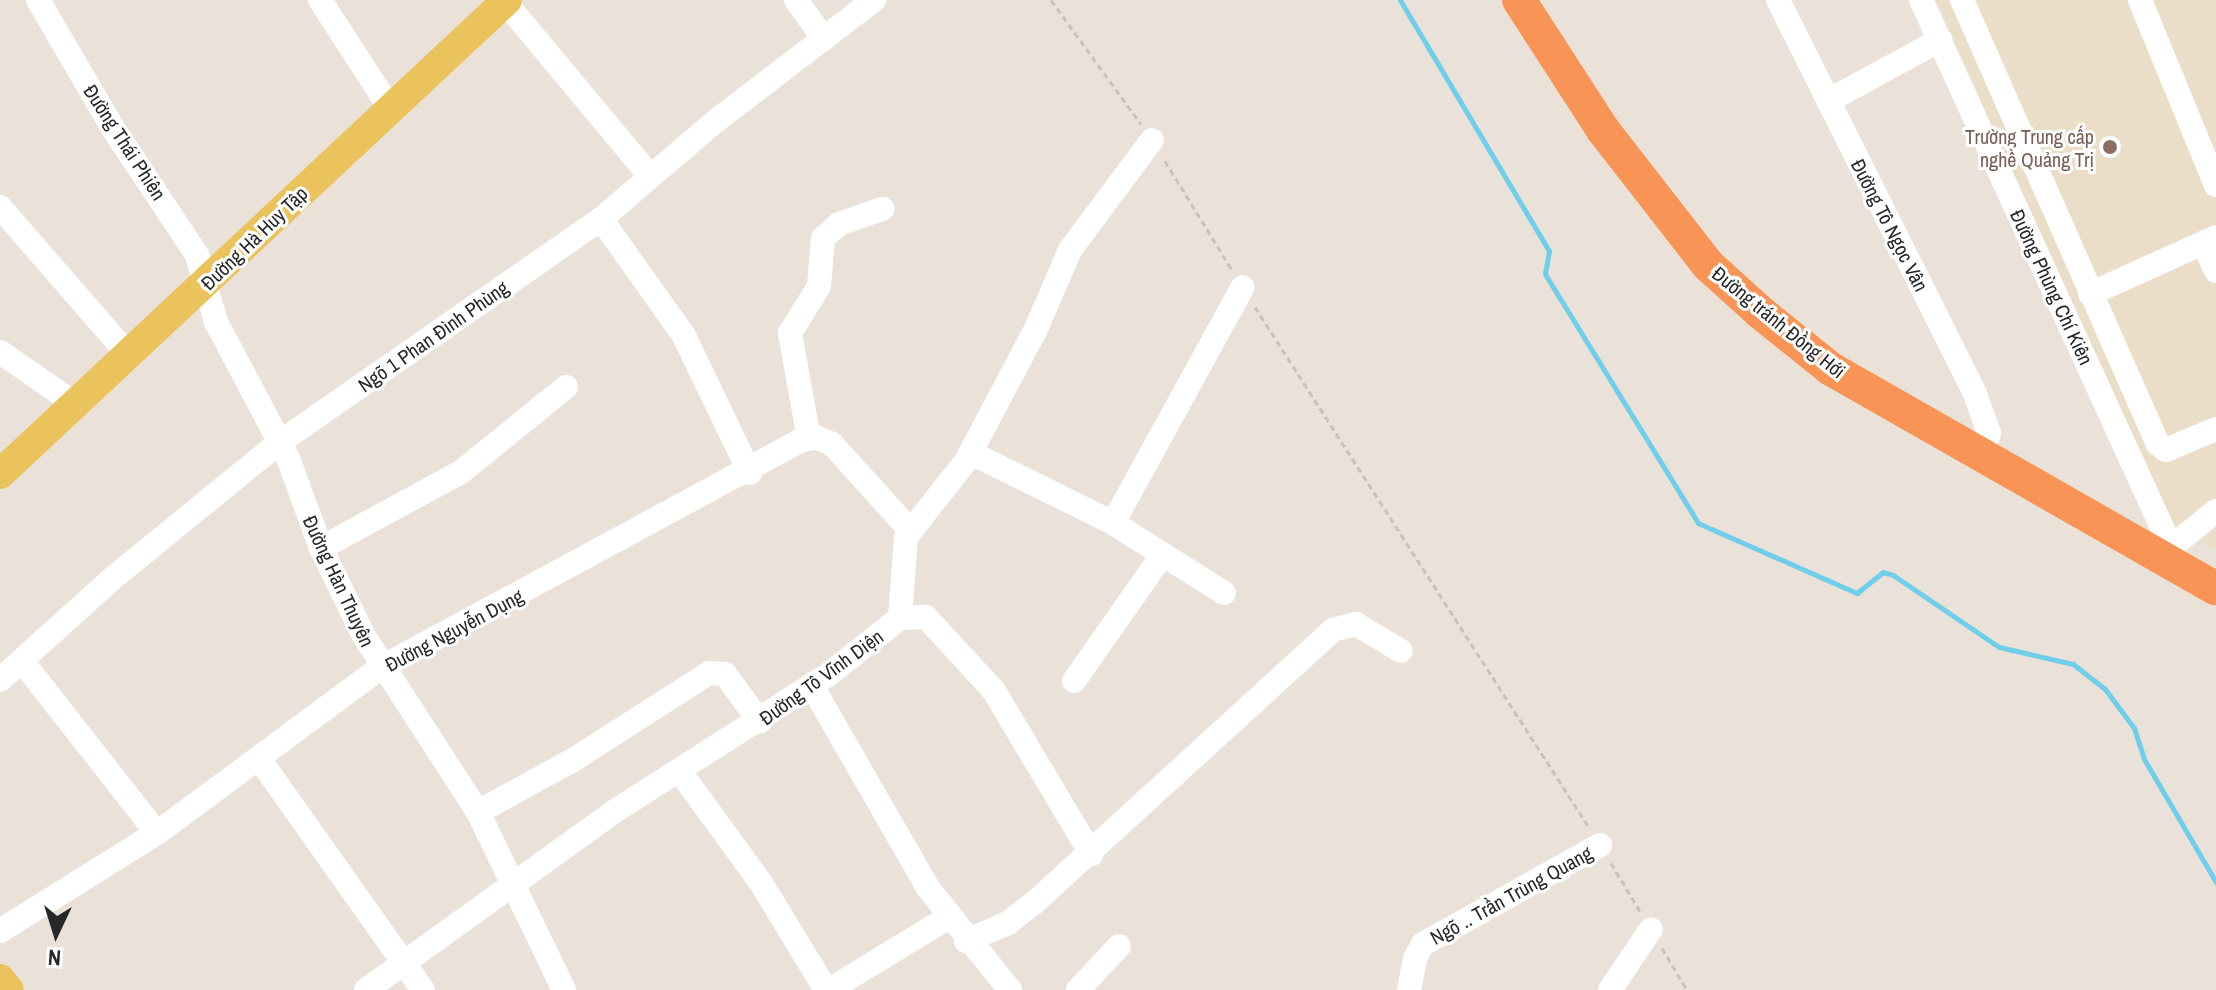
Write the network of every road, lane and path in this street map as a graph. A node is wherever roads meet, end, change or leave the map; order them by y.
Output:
1 (38, 0) edge
2 (320, 0) edge
3 (796, 0) edge
4 (874, 0) edge
5 (1051, 0) edge
6 (1519, 0) edge
7 (1778, 0) edge
8 (1921, 0) edge
9 (1962, 0) edge
10 (2140, 0) edge
11 (506, 1) edge
12 (824, 39) junction
13 (1940, 40) junction
14 (1828, 101) junction
15 (390, 108) junction
16 (1152, 140) junction
17 (649, 175) junction
18 (2216, 185) edge
19 (0, 207) edge
20 (882, 209) dead end
21 (601, 219) junction
22 (2209, 240) edge
23 (2216, 271) edge
24 (204, 287) junction
25 (1243, 287) junction
26 (2090, 294) junction
27 (0, 352) edge
28 (128, 354) junction
29 (566, 387) dead end
30 (74, 403) junction
31 (2216, 429) edge
32 (809, 439) junction
33 (280, 442) junction
34 (971, 453) junction
35 (1982, 453) junction
36 (750, 473) junction
37 (0, 474) edge
38 (2216, 511) edge
39 (1113, 523) junction
40 (911, 531) junction
41 (321, 548) junction
42 (1163, 554) junction
43 (2177, 560) junction
44 (2216, 589) edge
45 (1224, 593) dead end
46 (900, 618) junction
47 (1401, 651) dead end
48 (22, 661) junction
49 (380, 668) junction
50 (0, 680) edge
51 (1074, 681) dead end
52 (812, 686) junction
53 (760, 722) junction
54 (260, 760) junction
55 (681, 773) junction
56 (478, 812) junction
57 (157, 833) junction
58 (1600, 845) junction
59 (1091, 854) junction
60 (515, 883) junction
61 (949, 917) junction
62 (1651, 929) junction
63 (0, 931) edge
64 (966, 941) junction
65 (1119, 946) dead end
66 (403, 964) junction
67 (0, 979) edge
68 (834, 989) edge
69 (9, 990) edge
70 (366, 990) edge
71 (423, 990) edge
72 (564, 990) edge
73 (1010, 990) edge
74 (1078, 990) edge
75 (1409, 990) edge
76 (1610, 990) edge
77 (1687, 990) edge

1 - 24 street, Đường Thái Phiên
2 - 15 street
3 - 12 street
4 - 12 street, Ngõ 1 Phan Đình Phùng
5 - 16 path
6 - 35 highway, Đường tránh Đồng Hới
7 - 14 street, Đường Tô Ngọc Vân
8 - 13 street, Đường Phùng Chí Kiên
9 - 26 street
10 - 18 street
11 - 15 main road, Đường Hà Huy Tập
11 - 17 street
12 - 17 street, Ngõ 1 Phan Đình Phùng
13 - 14 street
13 - 43 street, Đường Phùng Chí Kiên
14 - 35 street, Đường Tô Ngọc Vân
15 - 24 main road, Đường Hà Huy Tập
16 - 25 path
16 - 34 street, Đường Tô Vĩnh Diện
17 - 21 street, Ngõ 1 Phan Đình Phùng
19 - 28 street
20 - 32 street
21 - 33 street, Ngõ 1 Phan Đình Phùng
21 - 36 street
22 - 23 street
22 - 26 street
24 - 28 main road, Đường Hà Huy Tập
24 - 33 street, Đường Hàn Thuyên
25 - 39 street
25 - 58 path
26 - 31 street
27 - 30 street
28 - 30 main road, Đường Hà Huy Tập
29 - 41 street
30 - 37 main road, Đường Hà Huy Tập
32 - 36 street, Đường Nguyễn Dụng
32 - 40 street
33 - 41 street, Đường Hàn Thuyên
33 - 48 street, Ngõ 1 Phan Đình Phùng
34 - 39 street
34 - 40 street, Đường Tô Vĩnh Diện
35 - 43 highway, Đường tránh Đồng Hới
36 - 49 street, Đường Nguyễn Dụng
38 - 43 street
39 - 42 street
40 - 46 street, Đường Tô Vĩnh Diện
41 - 49 street, Đường Hàn Thuyên
42 - 45 street
42 - 51 street
43 - 44 highway, Đường tránh Đồng Hới
46 - 52 street, Đường Tô Vĩnh Diện
46 - 59 street
47 - 59 street
48 - 50 street, Ngõ 1 Phan Đình Phùng
48 - 57 street
49 - 54 street, Đường Nguyễn Dụng
49 - 56 street, Đường Hàn Thuyên
52 - 53 street, Đường Tô Vĩnh Diện
52 - 61 street
53 - 55 street, Đường Tô Vĩnh Diện
53 - 56 street
54 - 57 street, Đường Nguyễn Dụng
54 - 66 street
55 - 60 street, Đường Tô Vĩnh Diện
55 - 68 street
56 - 60 street, Đường Hàn Thuyên
57 - 63 street, Đường Nguyễn Dụng
58 - 62 path
58 - 75 street, Ngõ .. Trần Trùng Quang
59 - 64 street
60 - 66 street, Đường Tô Vĩnh Diện
60 - 72 street, Đường Hàn Thuyên
61 - 64 street
61 - 68 street
62 - 76 street
62 - 77 path
64 - 73 street
65 - 74 street
66 - 70 street, Đường Tô Vĩnh Diện
66 - 71 street
67 - 69 main road

